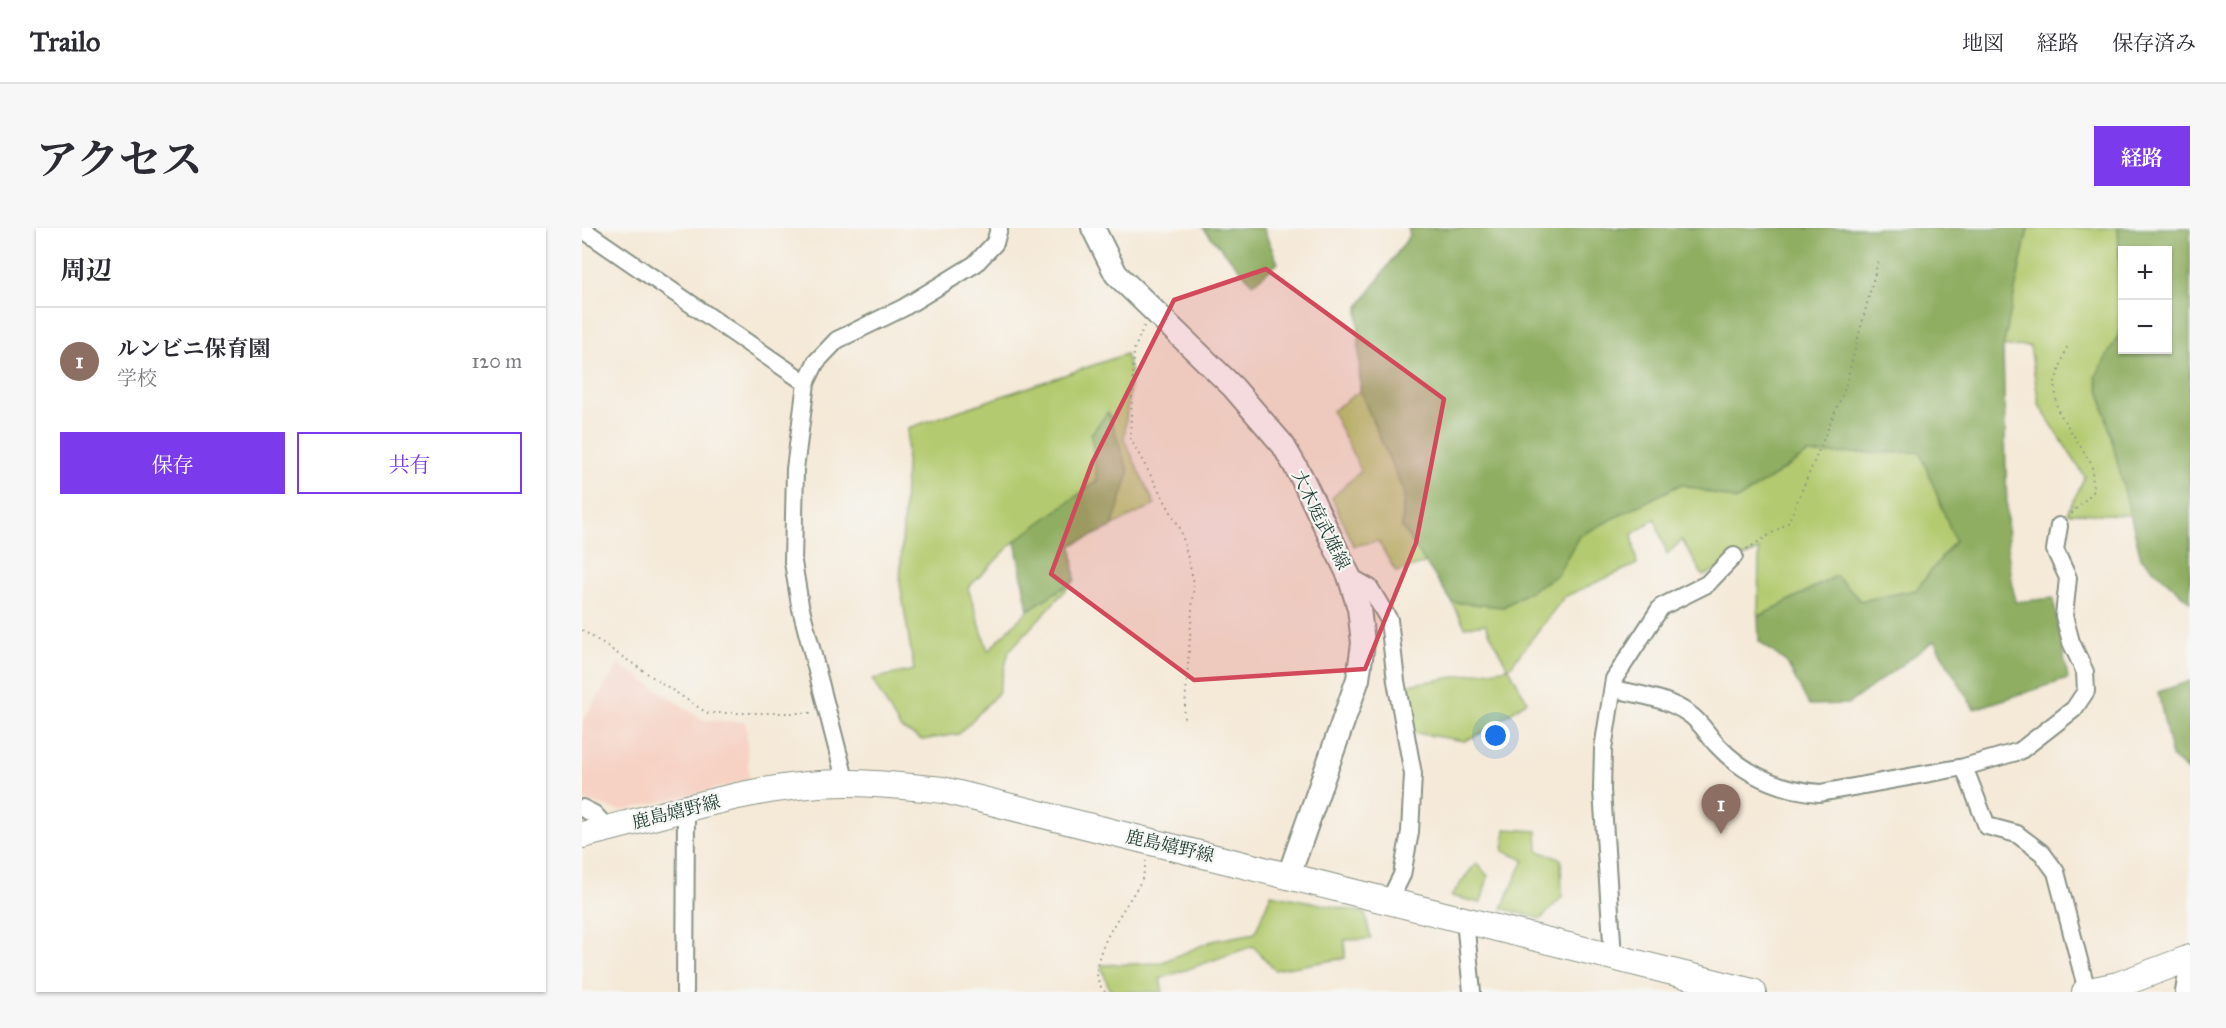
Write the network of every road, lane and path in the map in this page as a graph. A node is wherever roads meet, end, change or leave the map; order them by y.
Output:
1 (999, 228) edge
2 (1094, 228) edge
3 (582, 229) edge
4 (1879, 258) dead end
5 (1150, 309) junction
6 (2067, 347) dead end
7 (806, 383) junction
8 (2059, 526) joint
9 (1734, 556) joint
10 (1349, 576) junction
11 (582, 630) edge
12 (1614, 689) junction
13 (830, 713) junction
14 (1184, 719) dead end
15 (1964, 767) junction
16 (846, 783) junction
17 (582, 808) edge
18 (686, 810) junction
19 (608, 829) junction
20 (582, 835) edge
21 (1149, 840) junction
22 (1288, 875) junction
23 (1390, 900) junction
24 (1465, 920) junction
25 (1613, 957) junction
26 (2190, 958) edge
27 (2190, 974) edge
28 (685, 992) edge
29 (1106, 992) edge
30 (1472, 992) edge
31 (1753, 992) edge
32 (2086, 992) edge
33 (2187, 992) edge

1 - 7 street
2 - 5 main road, 大木庭武雄線
3 - 7 street
4 - 9 path
5 - 10 main road, 大木庭武雄線
5 - 14 path
6 - 8 path
7 - 13 street
8 - 15 street
9 - 12 street
10 - 22 main road, 大木庭武雄線
10 - 23 street
11 - 13 path
12 - 15 street
12 - 25 street
13 - 16 street
15 - 32 street
16 - 18 main road, 鹿島嬉野線
16 - 21 main road, 鹿島嬉野線
17 - 19 street
18 - 19 main road, 鹿島嬉野線
18 - 28 street
19 - 20 main road, 鹿島嬉野線
21 - 22 main road, 鹿島嬉野線
21 - 29 path
22 - 23 main road, 鹿島嬉野線
23 - 24 main road, 鹿島嬉野線
24 - 25 main road, 鹿島嬉野線
24 - 30 street
25 - 31 main road, 鹿島嬉野線
26 - 32 main road
27 - 33 main road

